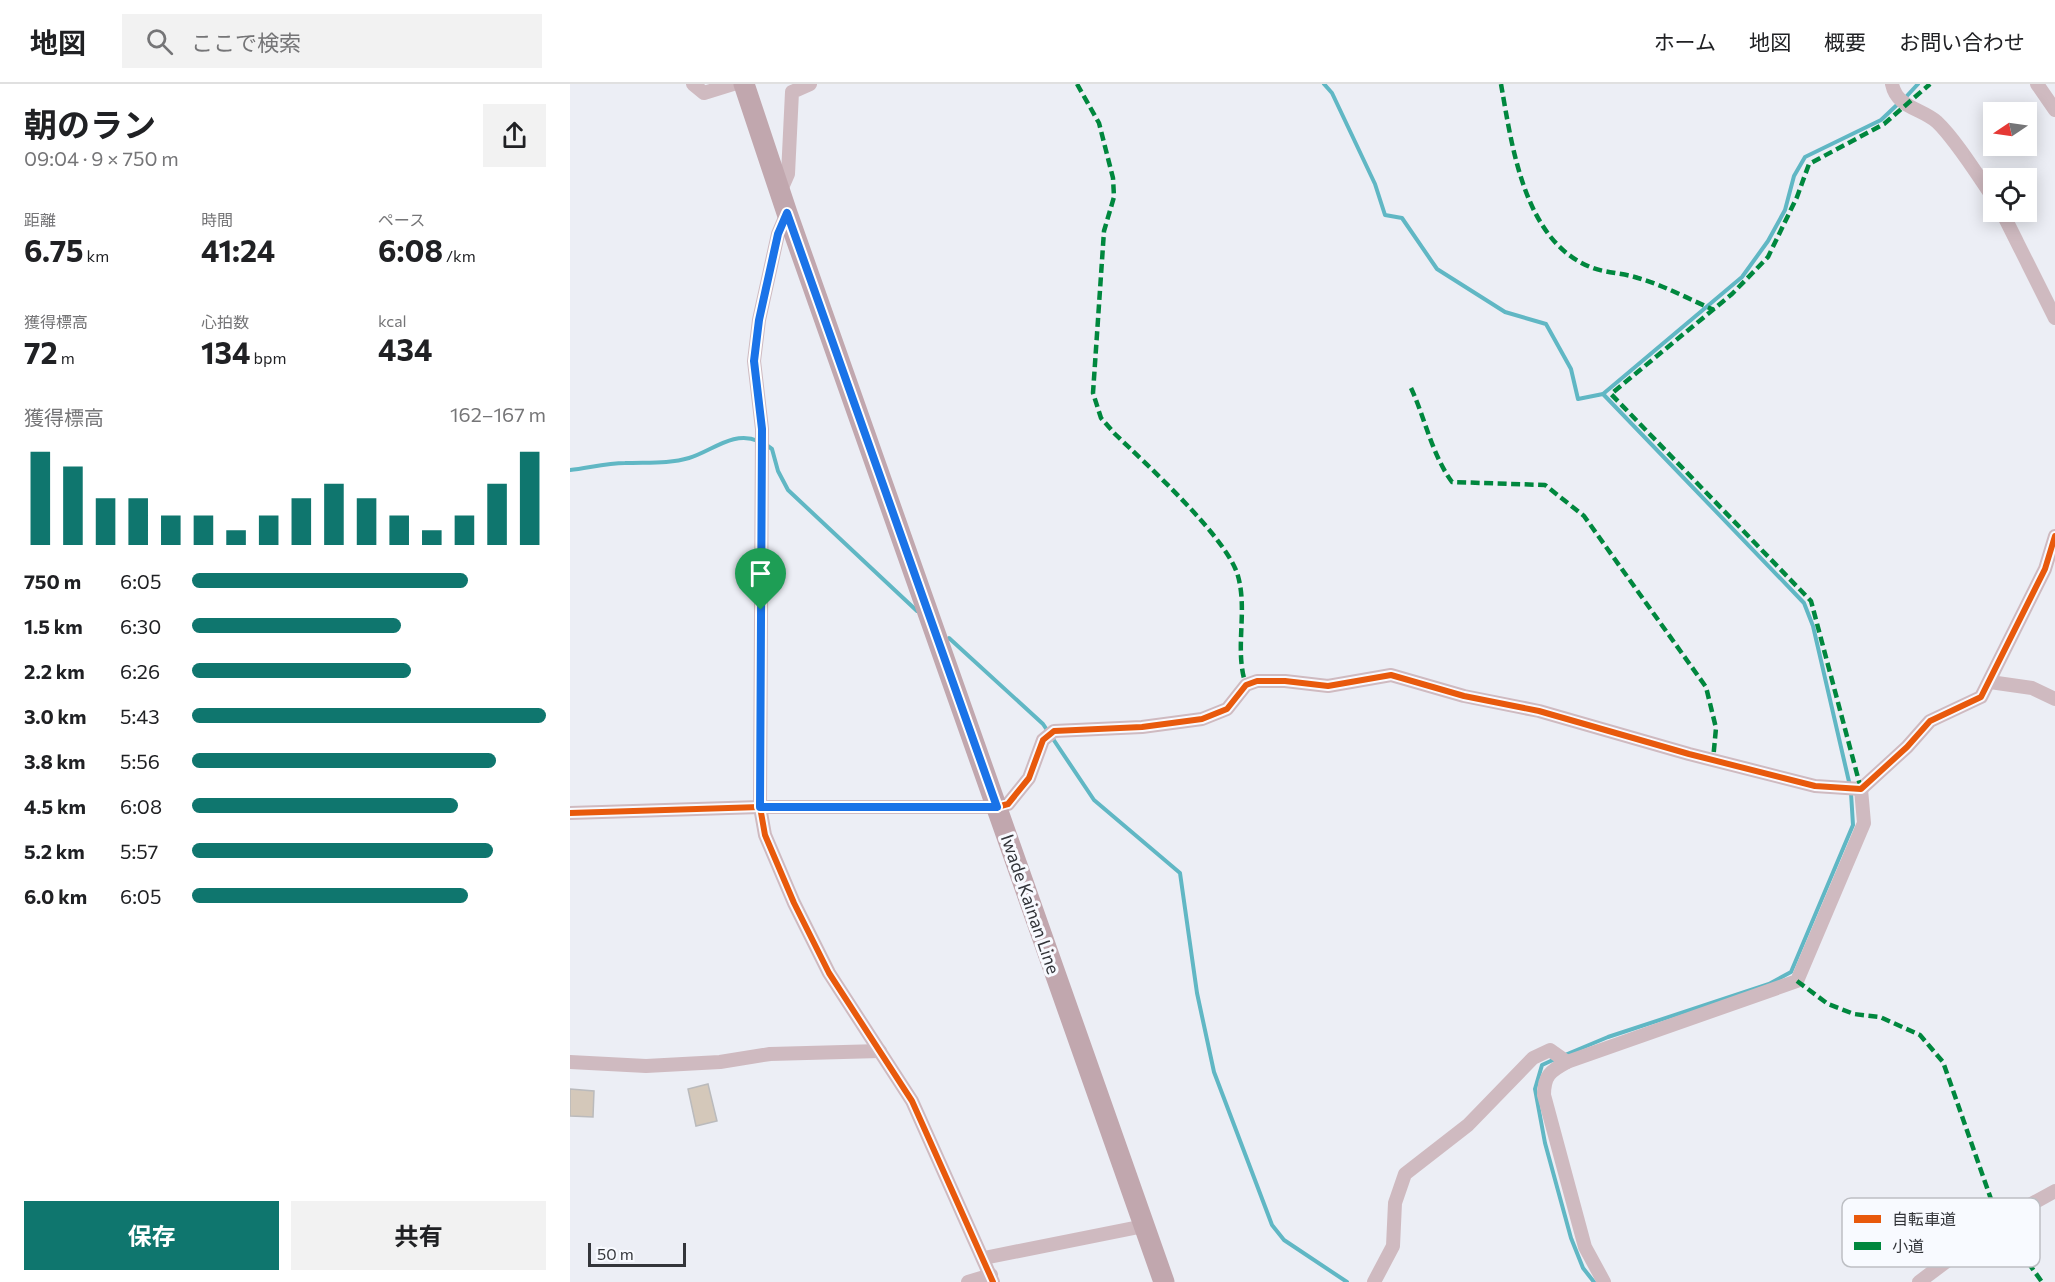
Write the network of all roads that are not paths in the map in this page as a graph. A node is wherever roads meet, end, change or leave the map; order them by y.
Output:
1 (693, 84) edge
2 (733, 84) edge
3 (744, 84) edge
4 (810, 84) edge
5 (1892, 84) edge
6 (2037, 84) edge
7 (792, 88) edge
8 (2055, 110) edge
9 (1983, 184) edge
10 (781, 190) junction
11 (787, 213) junction
12 (2007, 222) edge
13 (2055, 318) edge
14 (2055, 536) edge
15 (2050, 570) edge
16 (1990, 682) junction
17 (2055, 699) edge
18 (1861, 789) junction
19 (760, 807) junction
20 (997, 807) junction
21 (570, 813) edge
22 (880, 1051) junction
23 (570, 1062) edge
24 (1567, 1062) junction
25 (2055, 1191) edge
26 (2040, 1199) edge
27 (1144, 1226) junction
28 (984, 1258) junction
29 (1939, 1267) edge
30 (992, 1279) edge
31 (968, 1282) edge
32 (1164, 1282) edge
33 (1374, 1282) edge
34 (1604, 1282) edge
35 (1919, 1282) edge

1 - 2 street
3 - 10 main road, Iwade Kainan Line
4 - 7 street
5 - 9 street
6 - 8 street
7 - 10 street
10 - 11 main road, Iwade Kainan Line
11 - 19 street
11 - 20 main road, Iwade Kainan Line
12 - 13 street
14 - 15 street
15 - 16 street
16 - 17 street
16 - 18 street
18 - 20 street
18 - 24 street
19 - 20 street
19 - 21 street
19 - 22 street
20 - 27 main road, Iwade Kainan Line
22 - 23 street
22 - 28 street
24 - 33 street
24 - 34 street
25 - 26 street
27 - 28 street
27 - 32 main road, Iwade Kainan Line
28 - 30 street
29 - 35 street
30 - 31 street

